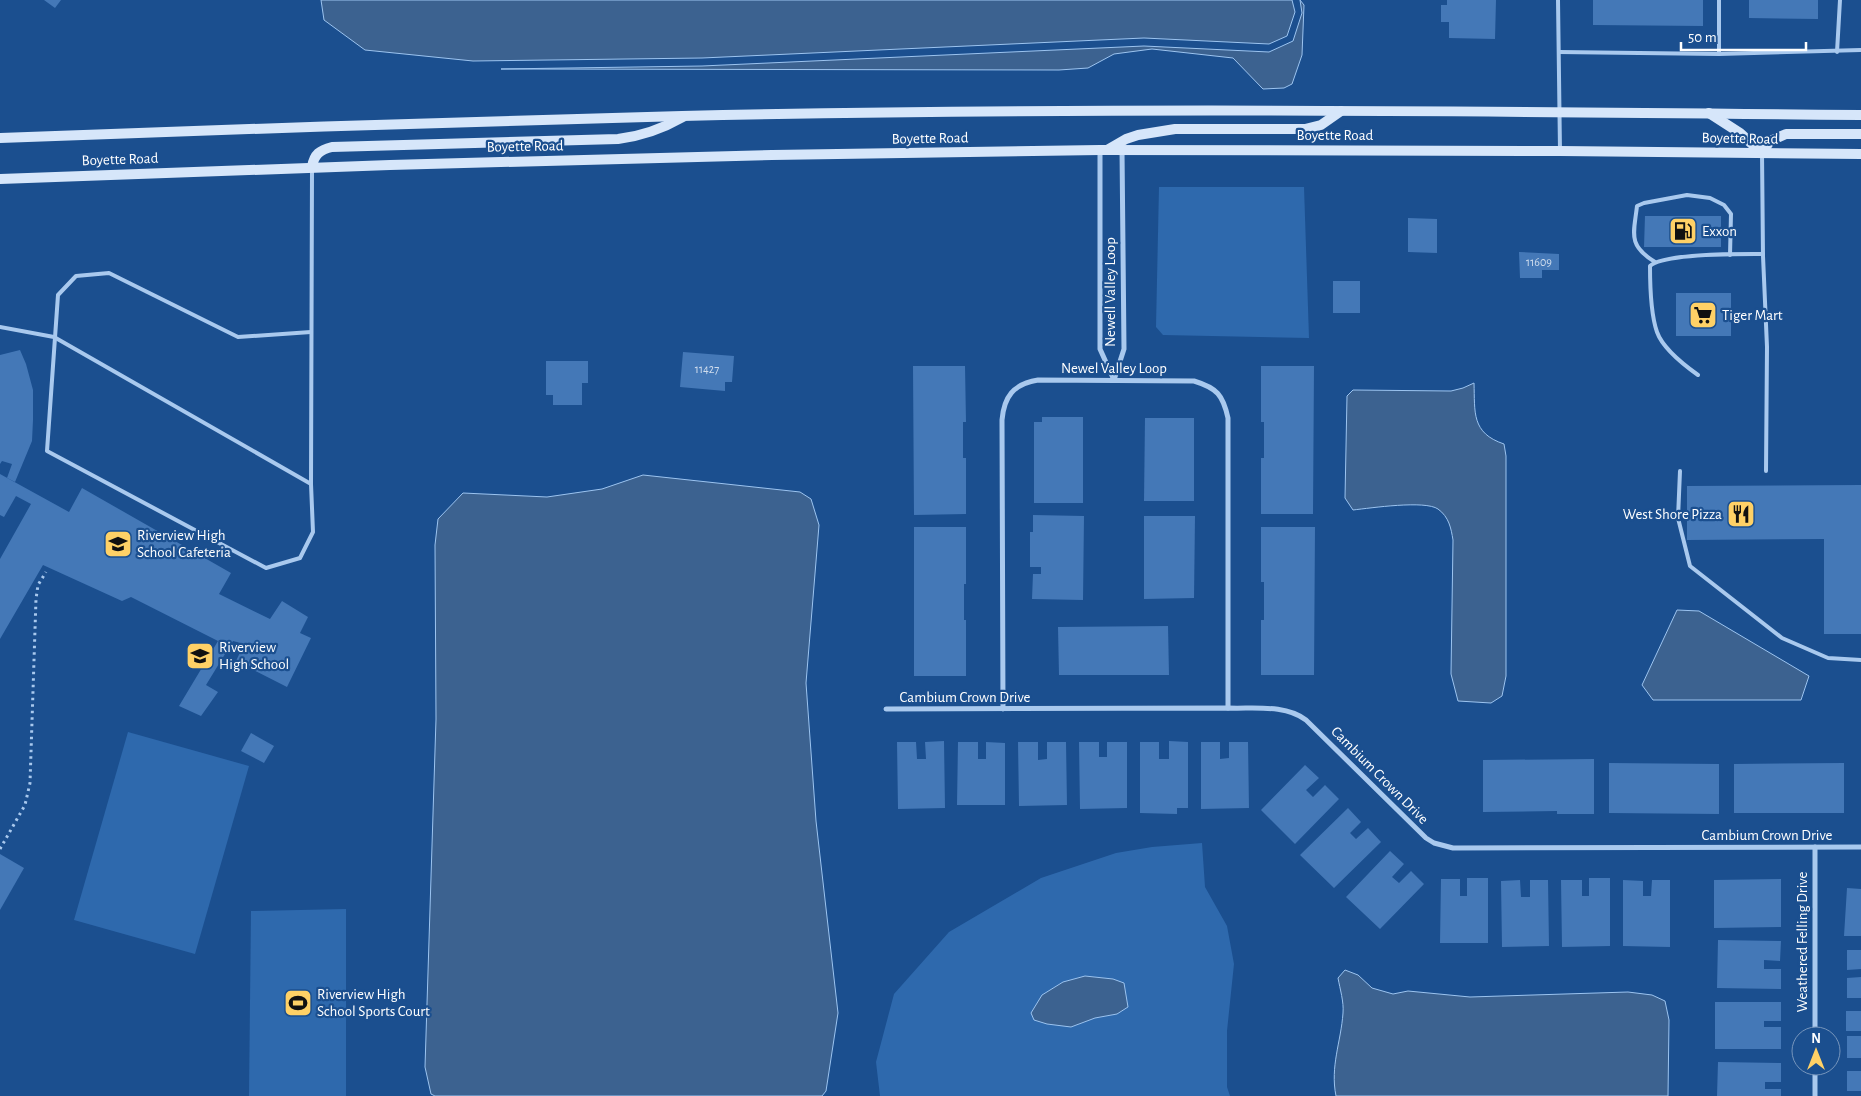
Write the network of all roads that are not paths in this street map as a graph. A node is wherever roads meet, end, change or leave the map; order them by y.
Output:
1 (1558, 0) edge
2 (1719, 0) edge
3 (1840, 0) edge
4 (1861, 50) edge
5 (1560, 52) junction
6 (1836, 52) junction
7 (1719, 54) junction
8 (1341, 111) junction
9 (1560, 111) junction
10 (1708, 113) junction
11 (1861, 115) edge
12 (684, 116) junction
13 (1861, 134) edge
14 (0, 138) edge
15 (1103, 150) junction
16 (1122, 150) junction
17 (1560, 150) junction
18 (1762, 153) junction
19 (1861, 154) edge
20 (312, 167) junction
21 (0, 179) edge
22 (1763, 254) junction
23 (1730, 255) junction
24 (1655, 262) junction
25 (0, 327) edge
26 (311, 332) junction
27 (54, 337) junction
28 (1698, 375) dead end
29 (1114, 380) junction
30 (1680, 471) dead end
31 (1766, 471) dead end
32 (311, 484) junction
33 (1861, 660) edge
34 (1228, 708) junction
35 (886, 709) dead end
36 (1003, 709) junction
37 (1815, 847) junction
38 (1861, 847) edge
39 (1815, 1026) edge
40 (1815, 1076) edge
41 (1815, 1096) edge

1 - 5 lane
2 - 7 lane
3 - 6 lane
4 - 6 lane
5 - 7 lane
5 - 9 lane
6 - 7 lane
8 - 9 main road, Boyette Road
8 - 12 main road, Boyette Road
8 - 15 main road
9 - 10 main road, Boyette Road
9 - 17 lane
10 - 11 main road, Boyette Road
10 - 18 main road
12 - 14 main road, Boyette Road
12 - 20 main road
13 - 18 main road
15 - 16 main road, Boyette Road
15 - 20 main road, Boyette Road
15 - 29 street, Newell Valley Loop
16 - 17 main road, Boyette Road
16 - 29 street, Newell Valley Loop
17 - 18 main road, Boyette Road
18 - 19 main road, Boyette Road
18 - 22 lane
20 - 21 main road, Boyette Road
20 - 26 lane
22 - 23 lane
22 - 31 lane
23 - 24 lane
23 - 24 lane
24 - 28 lane
25 - 27 lane
26 - 27 lane
26 - 32 lane
27 - 32 lane
27 - 32 lane
29 - 34 street, Newel Valley Loop
29 - 36 street, Newel Valley Loop
30 - 33 lane
34 - 36 street, Cambium Crown Drive
34 - 37 street, Cambium Crown Drive
35 - 36 street, Cambium Crown Drive
37 - 38 street, Cambium Crown Drive
37 - 39 street, Weathered Felling Drive
40 - 41 street

